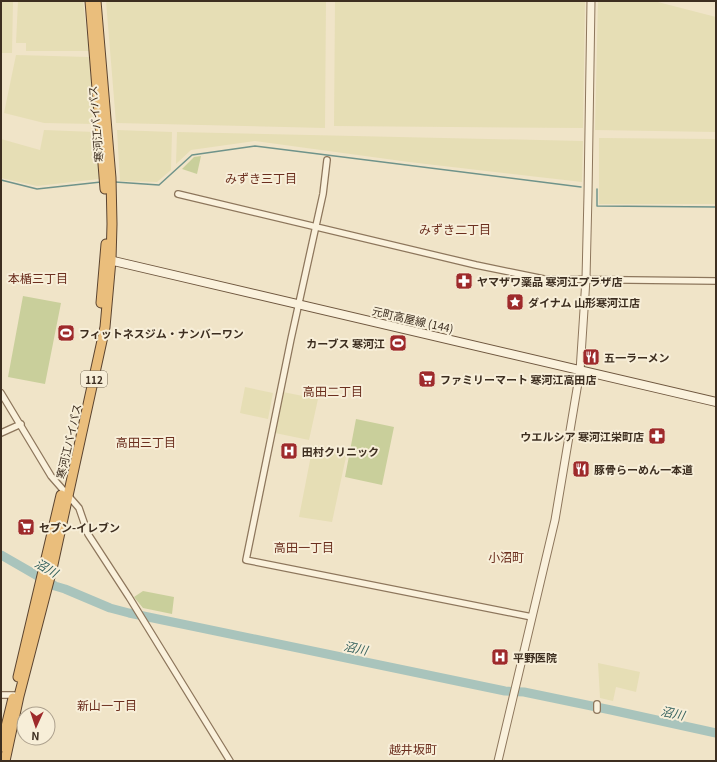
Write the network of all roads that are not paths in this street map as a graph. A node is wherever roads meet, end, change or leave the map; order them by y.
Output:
1 (90, 1) edge
2 (96, 1) edge
3 (591, 1) edge
4 (327, 160) dead end
5 (108, 182) junction
6 (178, 194) dead end
7 (316, 227) junction
8 (108, 259) junction
9 (586, 279) junction
10 (716, 281) edge
11 (298, 304) junction
12 (580, 371) junction
13 (1, 393) edge
14 (716, 402) edge
15 (21, 424) junction
16 (1, 434) edge
17 (65, 492) junction
18 (42, 594) junction
19 (532, 617) junction
20 (1, 694) edge
21 (14, 695) junction
22 (1, 747) edge
23 (5, 761) edge
24 (230, 761) edge
25 (498, 761) edge

1 - 5 highway, 寒河江バイパス / 112
2 - 5 highway, 寒河江バイパス / 112
3 - 9 street
4 - 7 street
5 - 8 highway, 寒河江バイパス / 112
6 - 7 street
7 - 9 street
7 - 11 street
8 - 11 main road, 元町高屋線 (144)
8 - 17 highway, 寒河江バイパス / 112
9 - 10 street
9 - 12 street
11 - 12 main road, 元町高屋線 (144)
11 - 19 street
12 - 14 main road, 元町高屋線 (144)
12 - 19 street
13 - 15 street
15 - 16 street
15 - 17 street
17 - 18 highway, 寒河江バイパス / 112
17 - 24 street
18 - 21 highway, 寒河江バイパス / 112
18 - 23 highway, 寒河江バイパス / 112
19 - 25 street
20 - 21 street
21 - 22 highway, 寒河江バイパス / 112

